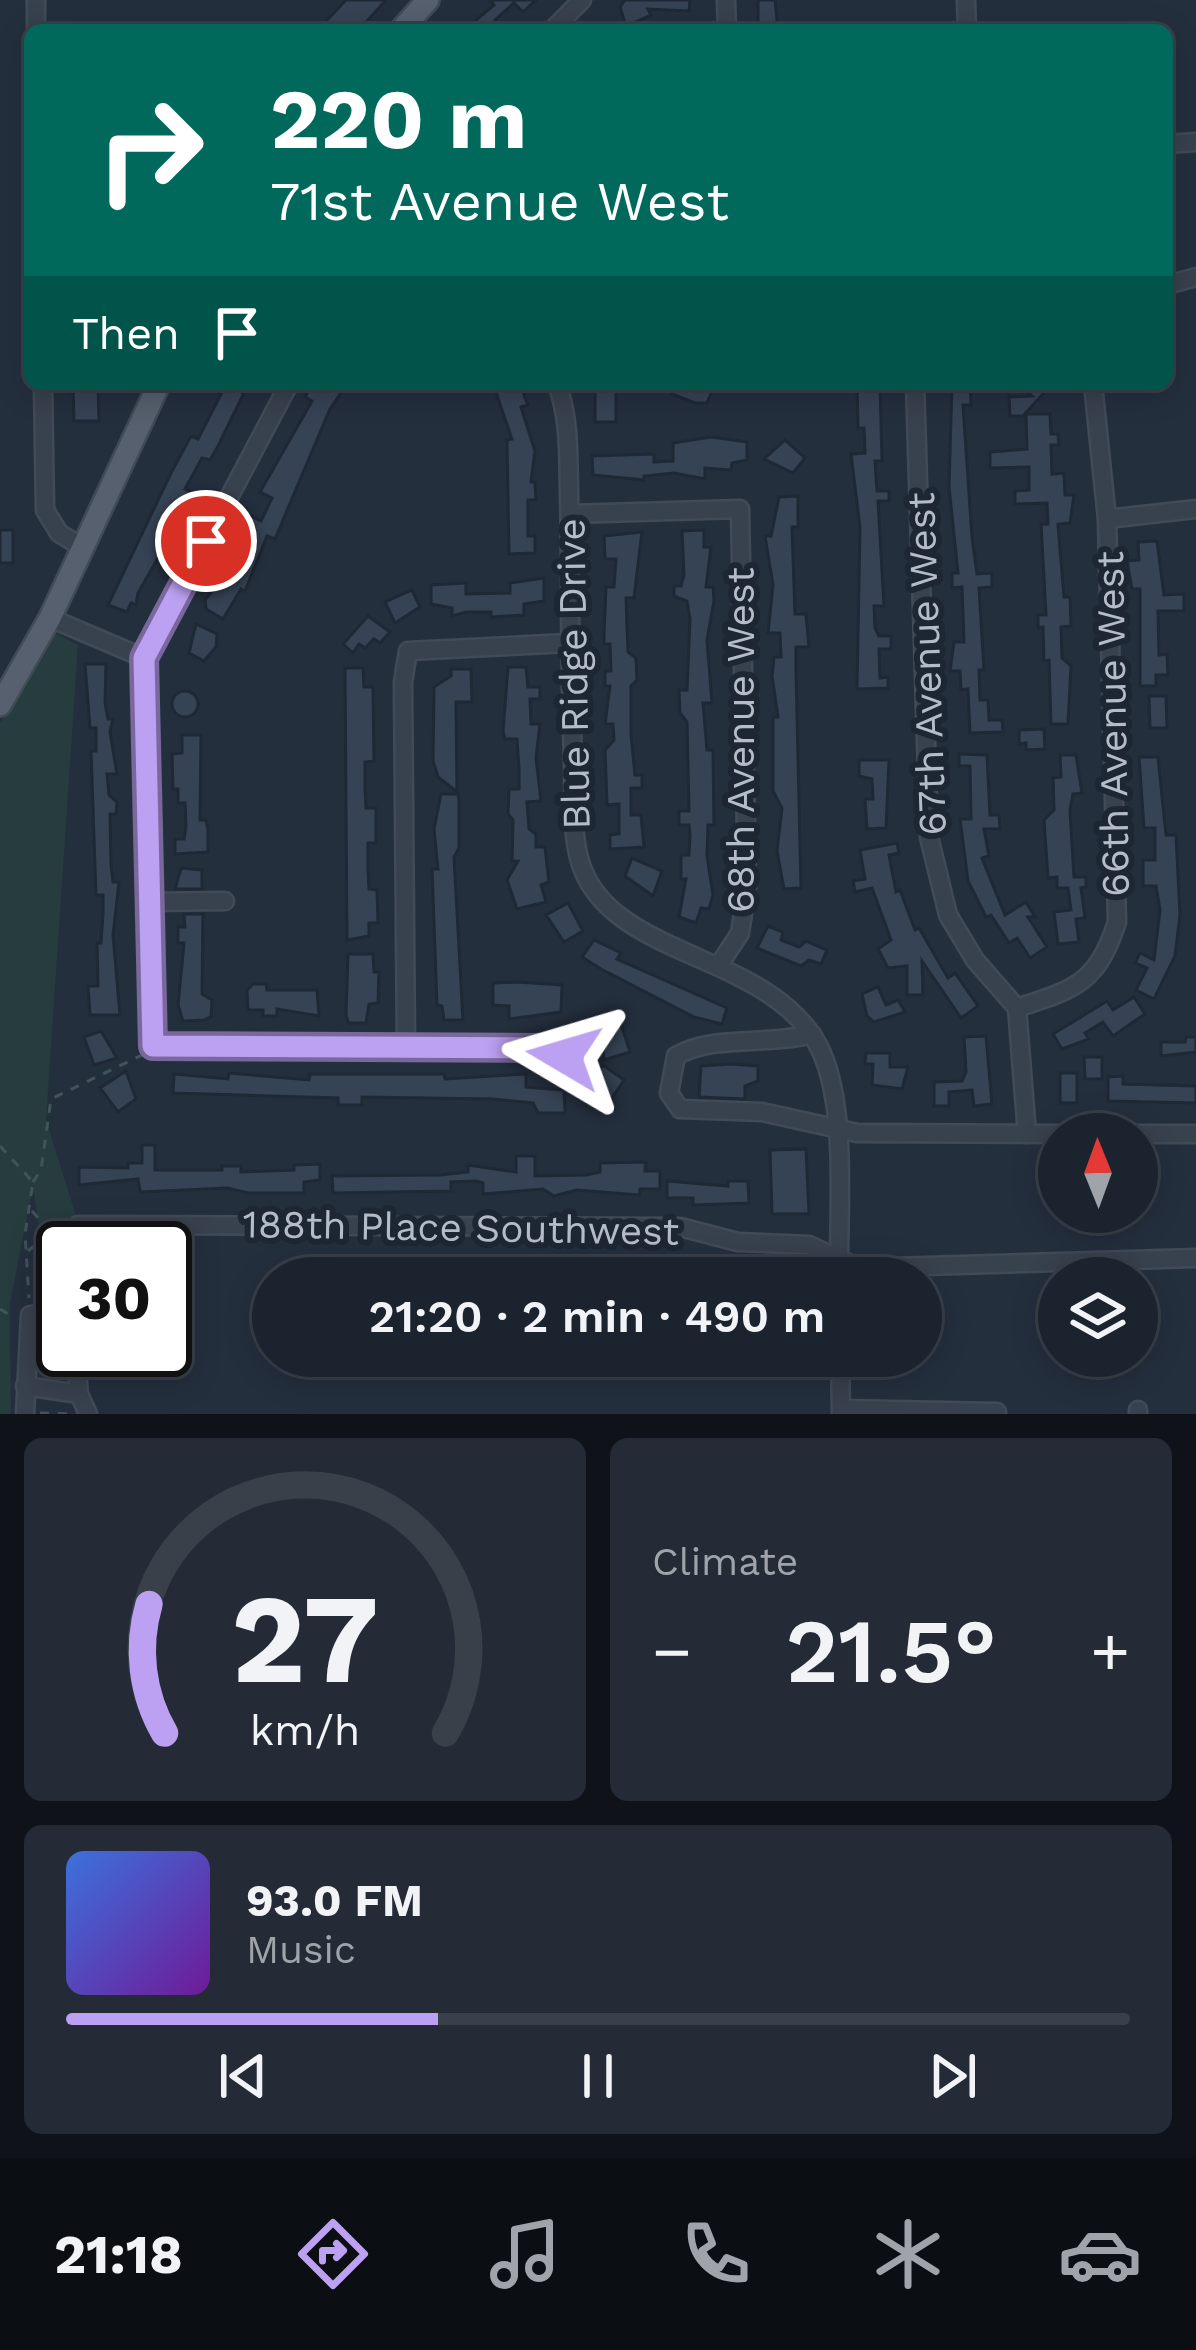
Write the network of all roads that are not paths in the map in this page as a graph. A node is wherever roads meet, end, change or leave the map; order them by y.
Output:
1 (428, 0) edge
2 (582, 0) edge
3 (406, 24) edge
4 (558, 24) edge
5 (43, 390) edge
6 (156, 390) edge
7 (286, 390) edge
8 (558, 390) edge
9 (915, 390) edge
10 (1094, 390) edge
11 (1196, 509) edge
12 (570, 514) junction
13 (1107, 519) junction
14 (80, 546) junction
15 (50, 618) junction
16 (568, 643) junction
17 (144, 658) junction
18 (0, 705) edge
19 (225, 901) dead end
20 (150, 902) junction
21 (719, 965) junction
22 (1017, 1008) junction
23 (812, 1034) junction
24 (406, 1049) junction
25 (564, 1056) dead end
26 (836, 1126) junction
27 (1027, 1134) junction
28 (1038, 1134) edge
29 (1158, 1134) edge
30 (1196, 1134) edge
31 (192, 1228) edge
32 (837, 1257) edge
33 (839, 1257) edge
34 (1196, 1258) edge
35 (942, 1266) edge
36 (36, 1315) edge
37 (77, 1377) edge
38 (840, 1377) edge
39 (25, 1386) junction
40 (79, 1394) junction
41 (841, 1412) edge
42 (998, 1412) edge
43 (29, 1414) edge
44 (88, 1414) edge

1 - 3 main road
2 - 4 street
5 - 14 street
6 - 14 main road
7 - 17 street
8 - 12 street, Blue Ridge Drive
9 - 22 street, 67th Avenue West
10 - 13 street, 66th Avenue West
11 - 13 street
12 - 16 street, Blue Ridge Drive
12 - 21 street, 68th Avenue West
13 - 22 street, 66th Avenue West
14 - 15 main road
15 - 17 street
15 - 18 main road
16 - 21 street, Blue Ridge Drive
16 - 24 street
17 - 20 street
19 - 20 street
20 - 24 street
21 - 23 street, Blue Ridge Drive
22 - 27 street
23 - 26 street, Blue Ridge Drive
23 - 26 street
24 - 25 street
26 - 27 street
26 - 33 street
27 - 28 street
29 - 30 street
31 - 32 street, 188th Place Southwest
34 - 35 street, 188th Place Southwest
36 - 39 street
37 - 40 street
38 - 41 street
39 - 40 street
39 - 43 street
40 - 44 street
41 - 42 street

